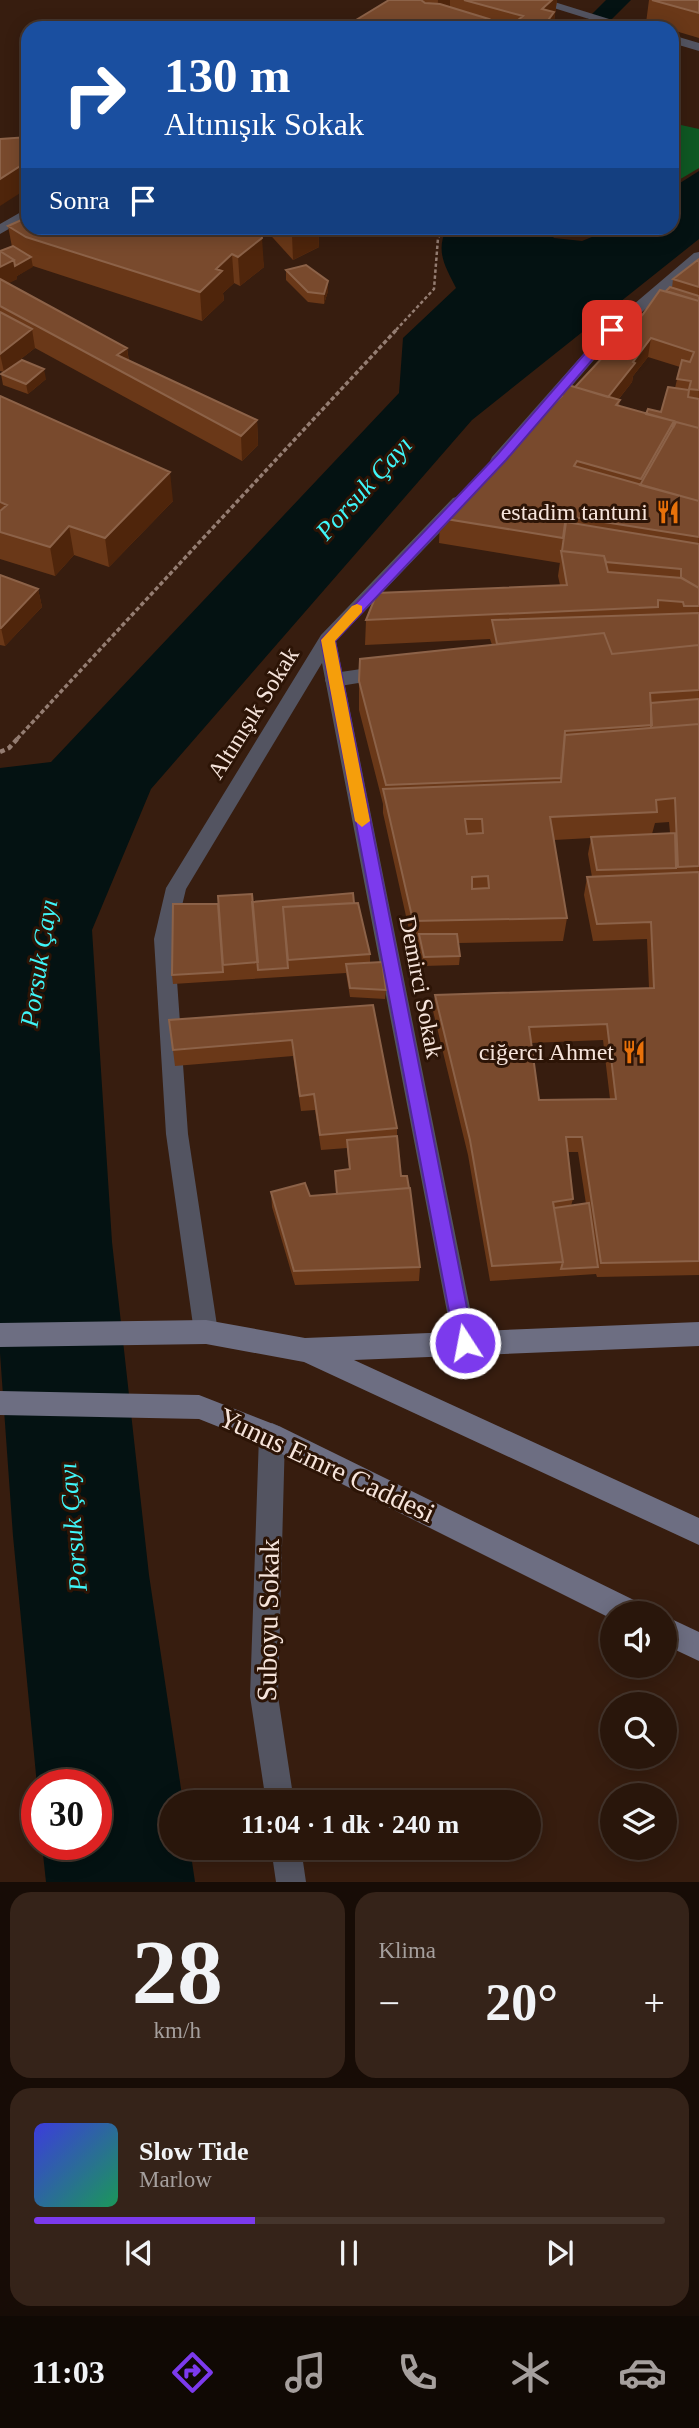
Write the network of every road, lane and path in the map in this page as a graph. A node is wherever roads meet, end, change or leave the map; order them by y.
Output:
1 (534, 0) edge
2 (557, 2) edge
3 (609, 21) edge
4 (679, 41) edge
5 (699, 47) edge
6 (21, 216) edge
7 (0, 230) edge
8 (440, 235) edge
9 (699, 256) edge
10 (327, 640) junction
11 (401, 670) edge
12 (334, 680) junction
13 (0, 752) edge
14 (205, 1332) junction
15 (699, 1334) edge
16 (0, 1335) edge
17 (465, 1343) junction
18 (305, 1350) junction
19 (0, 1402) edge
20 (272, 1436) junction
21 (699, 1532) edge
22 (606, 1601) edge
23 (677, 1636) edge
24 (699, 1647) edge
25 (278, 1790) edge
26 (288, 1860) edge
27 (291, 1882) edge

1 - 2 street
2 - 3 street
4 - 5 street
6 - 7 street
8 - 13 path
9 - 10 street, Altınışık Sokak
10 - 12 street, Demirci Sokak
10 - 14 street, Altınışık Sokak
11 - 12 street
12 - 17 street, Demirci Sokak
14 - 16 main road
14 - 18 main road
15 - 17 main road
17 - 18 main road
18 - 21 main road
19 - 20 main road, Yunus Emre Caddesi
20 - 22 main road, Yunus Emre Caddesi
20 - 25 street, Suboyu Sokak
23 - 24 main road
26 - 27 street

